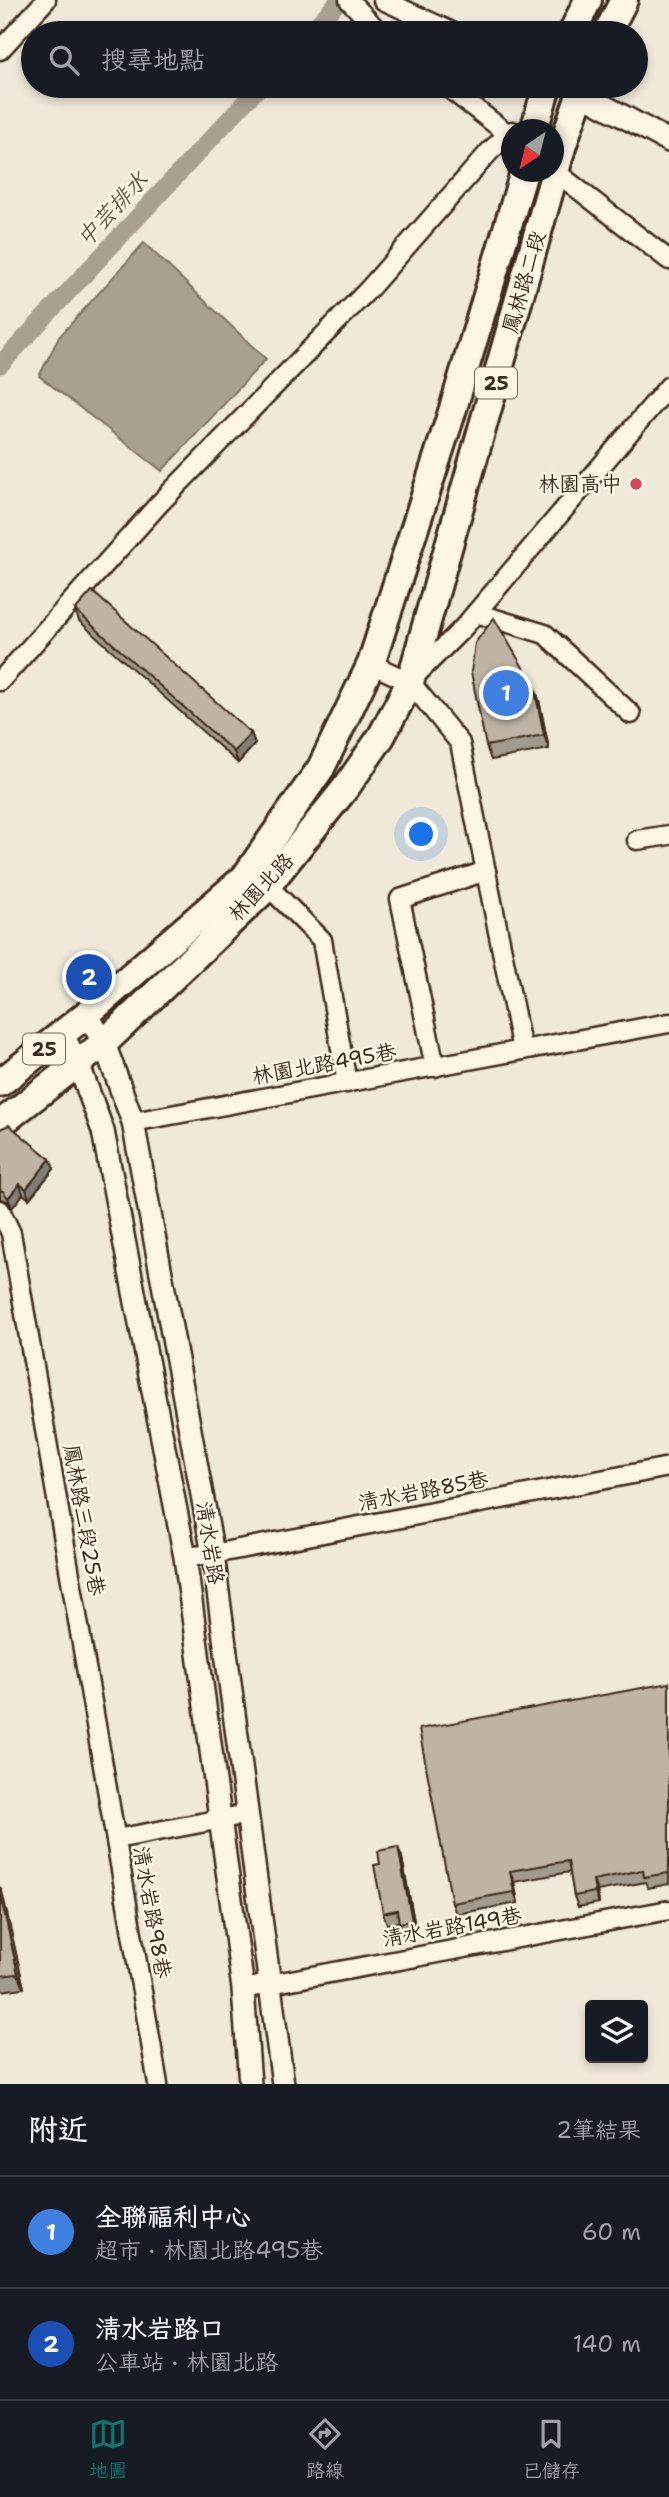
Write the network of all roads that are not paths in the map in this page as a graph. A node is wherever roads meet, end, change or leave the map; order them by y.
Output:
1 (46, 0) edge
2 (383, 0) edge
3 (588, 0) edge
4 (624, 0) edge
5 (351, 2) edge
6 (27, 21) edge
7 (369, 21) edge
8 (428, 21) edge
9 (578, 21) edge
10 (613, 21) edge
11 (21, 27) edge
12 (0, 50) edge
13 (463, 98) edge
14 (540, 98) edge
15 (543, 98) edge
16 (574, 98) edge
17 (594, 98) edge
18 (522, 119) edge
19 (537, 119) edge
20 (501, 124) edge
21 (564, 138) edge
22 (669, 141) edge
23 (501, 142) edge
24 (564, 178) edge
25 (521, 182) edge
26 (553, 182) edge
27 (669, 260) edge
28 (669, 386) edge
29 (476, 613) junction
30 (371, 664) junction
31 (0, 681) edge
32 (410, 682) junction
33 (631, 714) dead end
34 (669, 835) edge
35 (637, 840) dead end
36 (486, 871) junction
37 (267, 885) junction
38 (87, 1014) junction
39 (669, 1023) edge
40 (62, 1034) junction
41 (104, 1043) junction
42 (522, 1050) junction
43 (78, 1063) junction
44 (435, 1067) junction
45 (0, 1083) edge
46 (347, 1083) junction
47 (133, 1122) junction
48 (0, 1124) edge
49 (0, 1210) edge
50 (669, 1467) edge
51 (214, 1554) junction
52 (185, 1557) junction
53 (248, 1814) junction
54 (220, 1819) junction
55 (116, 1839) junction
56 (669, 1910) edge
57 (271, 1983) junction
58 (243, 1989) junction
59 (158, 2084) edge
60 (250, 2084) edge
61 (283, 2084) edge

1 - 6 street
2 - 8 street
3 - 9 main road
4 - 10 main road
5 - 7 street
11 - 12 street
13 - 20 street
14 - 18 street
15 - 19 main road
16 - 21 main road, 鳳林路二段 / 25
17 - 22 street
23 - 31 street
24 - 27 street
25 - 30 main road, 鳳林路二段 / 25
26 - 32 main road, 鳳林路二段 / 25
28 - 29 street, 林園北路
29 - 32 street, 林園北路
29 - 33 street
30 - 32 street
30 - 38 main road, 林園北路 / 25
32 - 36 street
32 - 37 main road, 林園北路 / 25
34 - 35 street
36 - 42 street
36 - 44 street
37 - 41 main road, 林園北路 / 25
37 - 46 street
38 - 40 main road, 25
38 - 41 street, 清水岩路
39 - 42 street, 林園北路495巷
40 - 43 street, 清水岩路
40 - 45 main road, 25
41 - 43 main road, 林園北路 / 25
41 - 47 street, 清水岩路
42 - 44 street, 林園北路495巷
43 - 48 main road, 25
43 - 52 street, 清水岩路
44 - 46 street, 林園北路495巷
46 - 47 street, 林園北路495巷
47 - 51 street, 清水岩路
49 - 55 street, 鳳林路三段25巷
50 - 51 street, 清水岩路85巷
51 - 52 street, 清水岩路85巷
51 - 53 street, 清水岩路
52 - 54 street, 清水岩路
53 - 54 street, 清水岩路98巷
53 - 57 street, 清水岩路
54 - 55 street, 清水岩路98巷
54 - 58 street, 清水岩路
55 - 59 street, 清水岩路98巷
56 - 57 street, 清水岩路149巷
57 - 58 street, 清水岩路149巷
57 - 61 street, 清水岩路
58 - 60 street, 清水岩路

